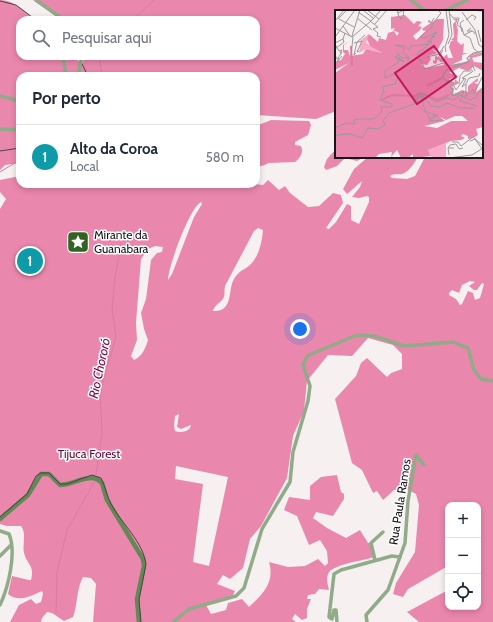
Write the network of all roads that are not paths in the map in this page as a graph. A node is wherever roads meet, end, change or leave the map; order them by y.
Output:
1 (36, 0) edge
2 (411, 0) edge
3 (467, 0) edge
4 (424, 10) edge
5 (446, 10) edge
6 (57, 16) edge
7 (64, 60) edge
8 (81, 60) edge
9 (66, 72) edge
10 (79, 72) edge
11 (0, 96) edge
12 (16, 100) edge
13 (0, 129) edge
14 (16, 130) edge
15 (493, 381) edge
16 (424, 465) dead end
17 (0, 519) edge
18 (0, 531) edge
19 (383, 532) dead end
20 (11, 545) junction
21 (0, 556) edge
22 (400, 557) junction
23 (375, 560) junction
24 (0, 606) edge
25 (139, 622) edge
26 (173, 622) edge
27 (337, 622) edge
28 (367, 622) edge

1 - 6 street
2 - 4 street
3 - 5 street
7 - 9 street
8 - 10 street, bridge
11 - 12 street
13 - 14 street
15 - 26 street
16 - 22 street, Rua Paula Ramos
17 - 25 street
18 - 20 street
19 - 23 street
20 - 21 street
20 - 24 street
22 - 23 street
22 - 28 street, Rua Paula Ramos
23 - 27 street

